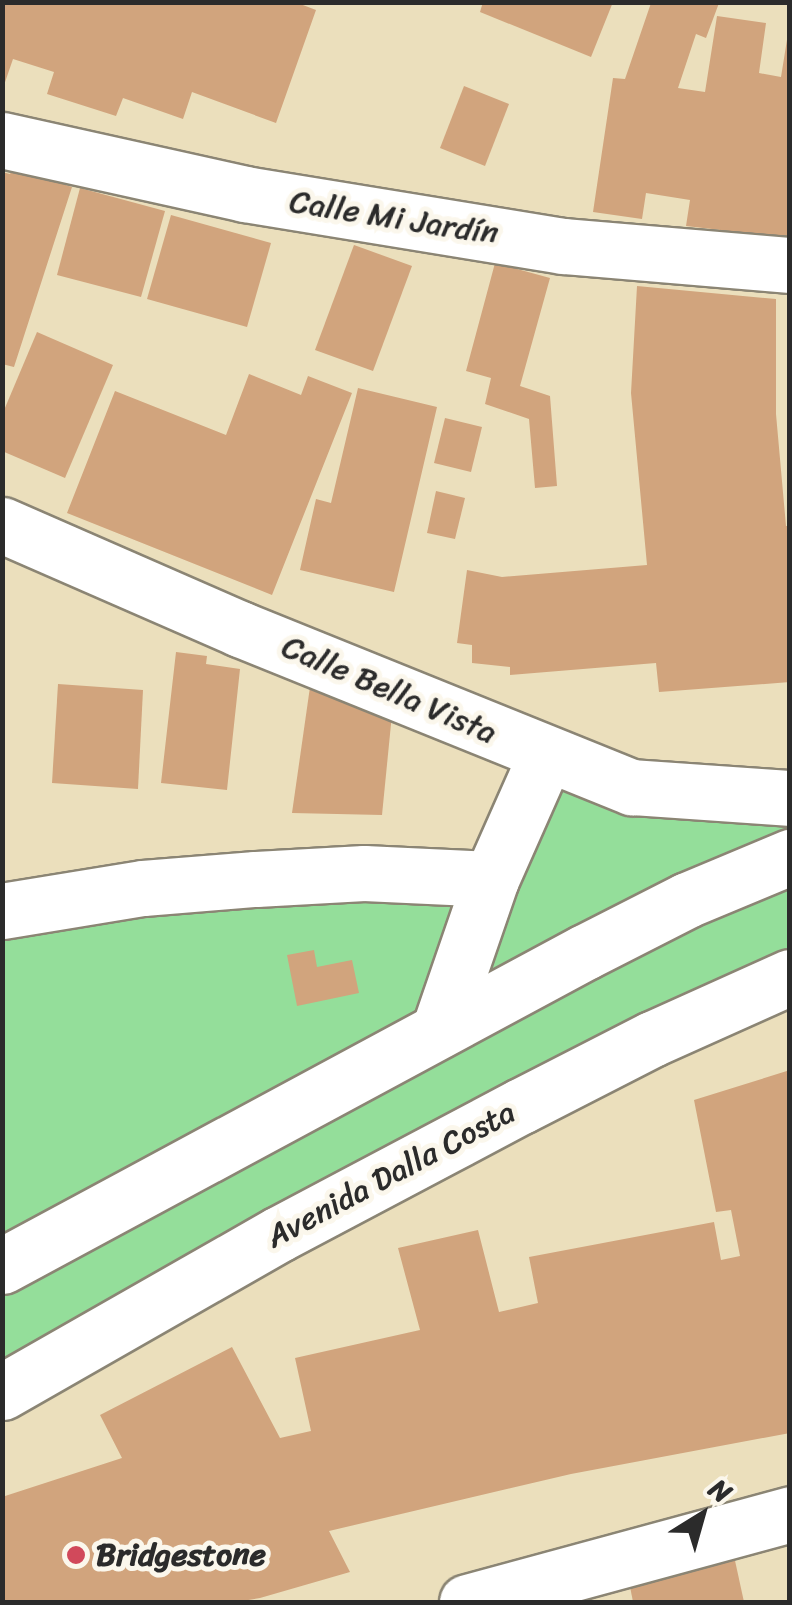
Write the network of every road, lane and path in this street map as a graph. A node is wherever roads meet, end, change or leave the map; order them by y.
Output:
1 (2, 140) edge
2 (790, 265) edge
3 (2, 524) edge
4 (546, 755) junction
5 (781, 792) edge
6 (790, 857) edge
7 (490, 879) junction
8 (2, 911) edge
9 (790, 977) edge
10 (439, 1030) junction
11 (2, 1266) edge
12 (2, 1392) edge
13 (790, 1514) edge
14 (468, 1602) edge

1 - 2 street, Calle Mi Jardín
3 - 4 street, Calle Bella Vista
4 - 5 street, Calle Bella Vista
4 - 7 street
6 - 10 street
7 - 8 street
7 - 10 street
9 - 12 street, Avenida Dalla Costa
10 - 11 street
13 - 14 street

